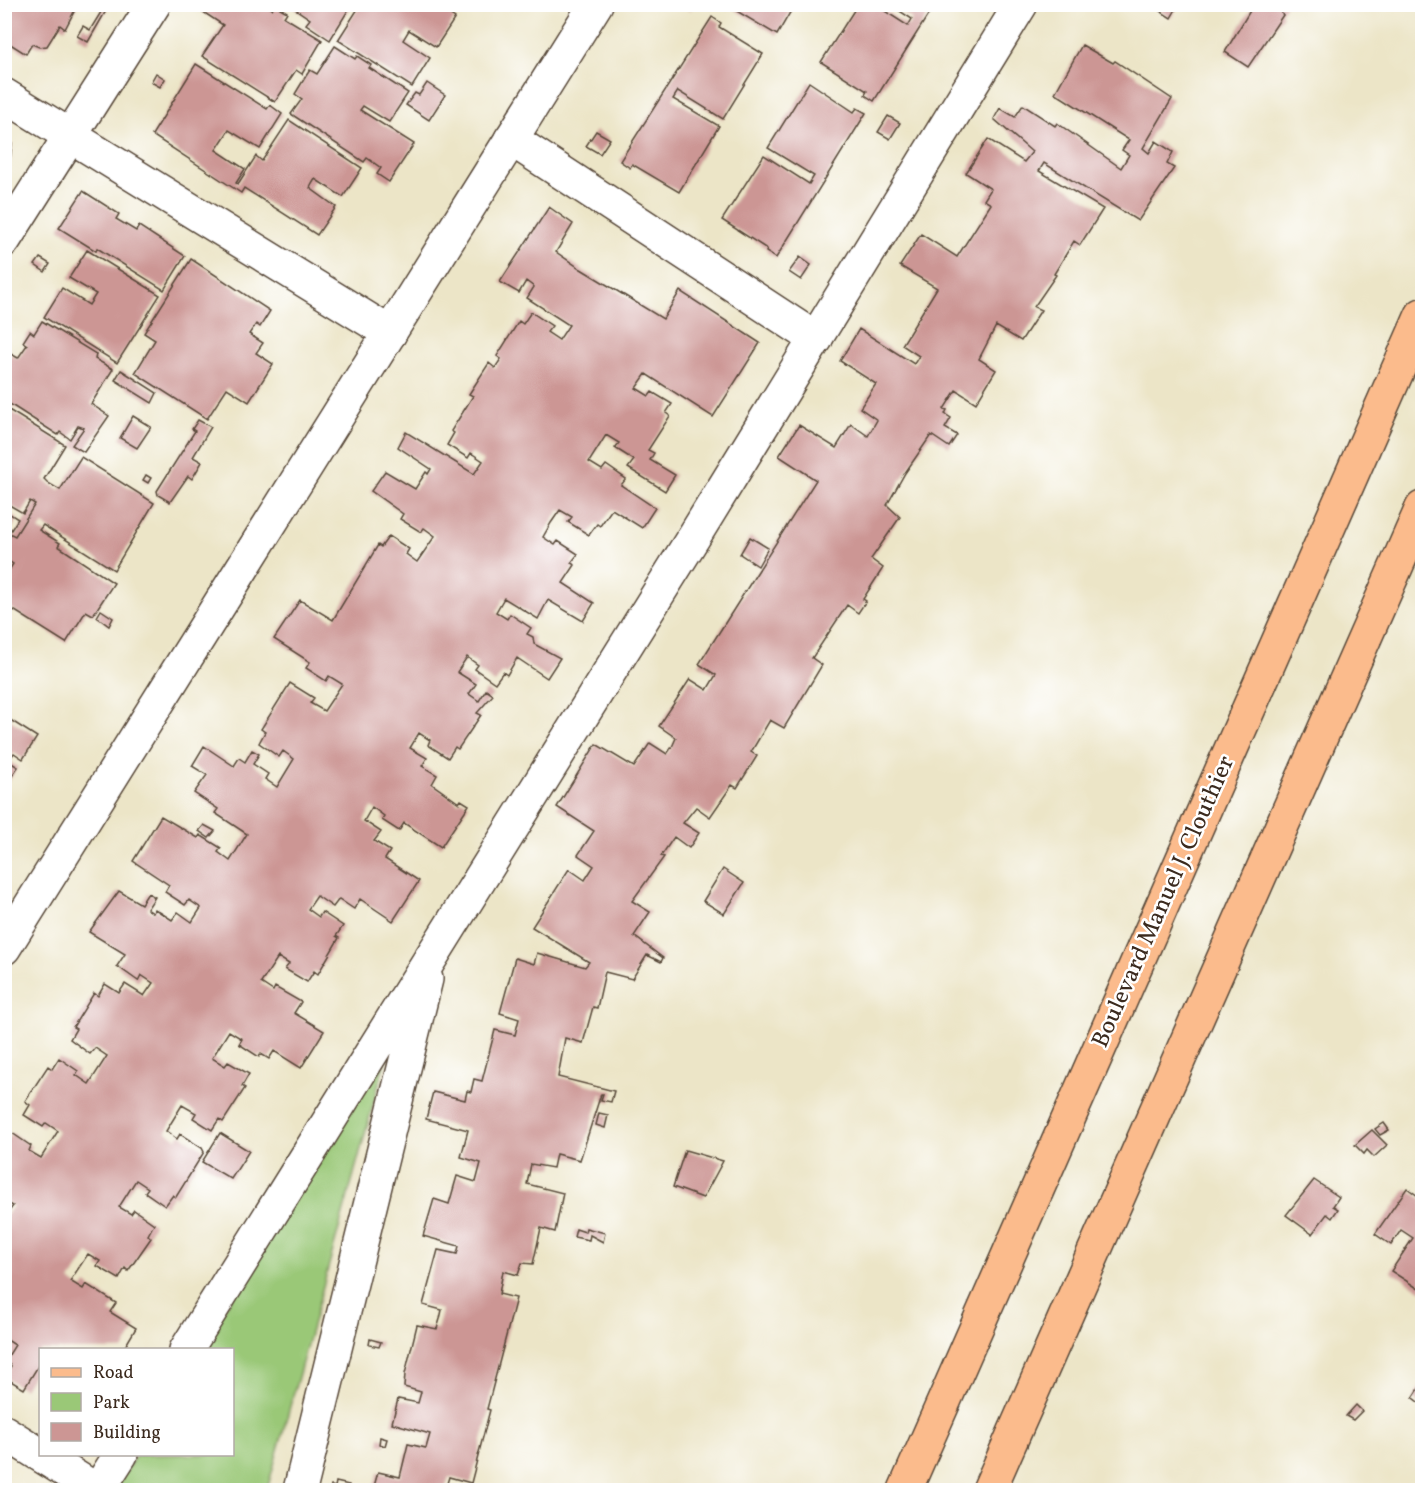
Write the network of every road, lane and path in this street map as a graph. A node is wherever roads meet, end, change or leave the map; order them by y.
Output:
1 (154, 4) edge
2 (596, 4) edge
3 (1021, 4) edge
4 (4, 95) edge
5 (71, 136) junction
6 (511, 139) junction
7 (4, 240) edge
8 (1422, 315) edge
9 (390, 333) junction
10 (816, 339) junction
11 (1422, 508) edge
12 (16, 906) edge
13 (4, 948) edge
14 (433, 951) junction
15 (187, 1348) edge
16 (4, 1432) edge
17 (39, 1454) edge
18 (42, 1456) edge
19 (120, 1456) edge
20 (97, 1491) edge
21 (300, 1491) edge
22 (905, 1491) edge
23 (989, 1491) edge

1 - 5 street
2 - 6 street
3 - 10 street
4 - 5 street
5 - 7 street
5 - 9 street
6 - 9 street
6 - 10 street
8 - 22 main road, Boulevard Manuel J. Clouthier
9 - 12 street
10 - 14 street
11 - 23 main road
12 - 13 street
14 - 15 street
14 - 21 street
16 - 17 street
18 - 20 street
19 - 20 street

